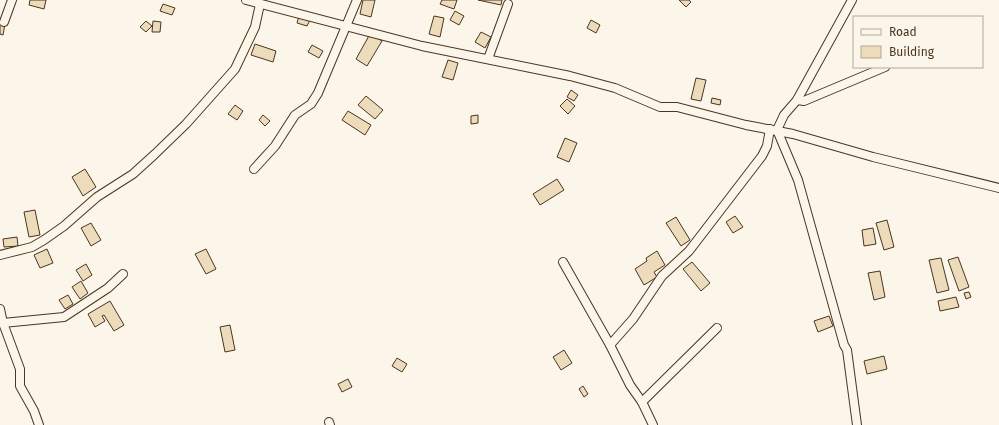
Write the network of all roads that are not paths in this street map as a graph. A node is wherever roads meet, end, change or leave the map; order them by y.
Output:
1 (12, 0) edge
2 (246, 0) edge
3 (357, 0) edge
4 (852, 0) edge
5 (260, 4) junction
6 (508, 4) dead end
7 (4, 22) dead end
8 (347, 26) junction
9 (488, 59) junction
10 (883, 68) edge
11 (797, 100) junction
12 (774, 130) junction
13 (254, 169) dead end
14 (999, 188) edge
15 (0, 255) edge
16 (563, 262) dead end
17 (123, 274) dead end
18 (0, 309) edge
19 (3, 323) junction
20 (717, 328) dead end
21 (610, 345) junction
22 (642, 402) junction
23 (39, 425) edge
24 (653, 425) edge
25 (857, 425) edge

1 - 7 street
2 - 5 street
3 - 8 street
4 - 11 street
5 - 8 street
5 - 15 street
6 - 9 street
8 - 9 street
8 - 13 street
9 - 12 street
10 - 11 street
11 - 12 street
12 - 14 street
12 - 21 street
12 - 25 street
16 - 21 street
17 - 19 street
18 - 19 street
19 - 23 street
20 - 22 street
21 - 22 street
22 - 24 street

